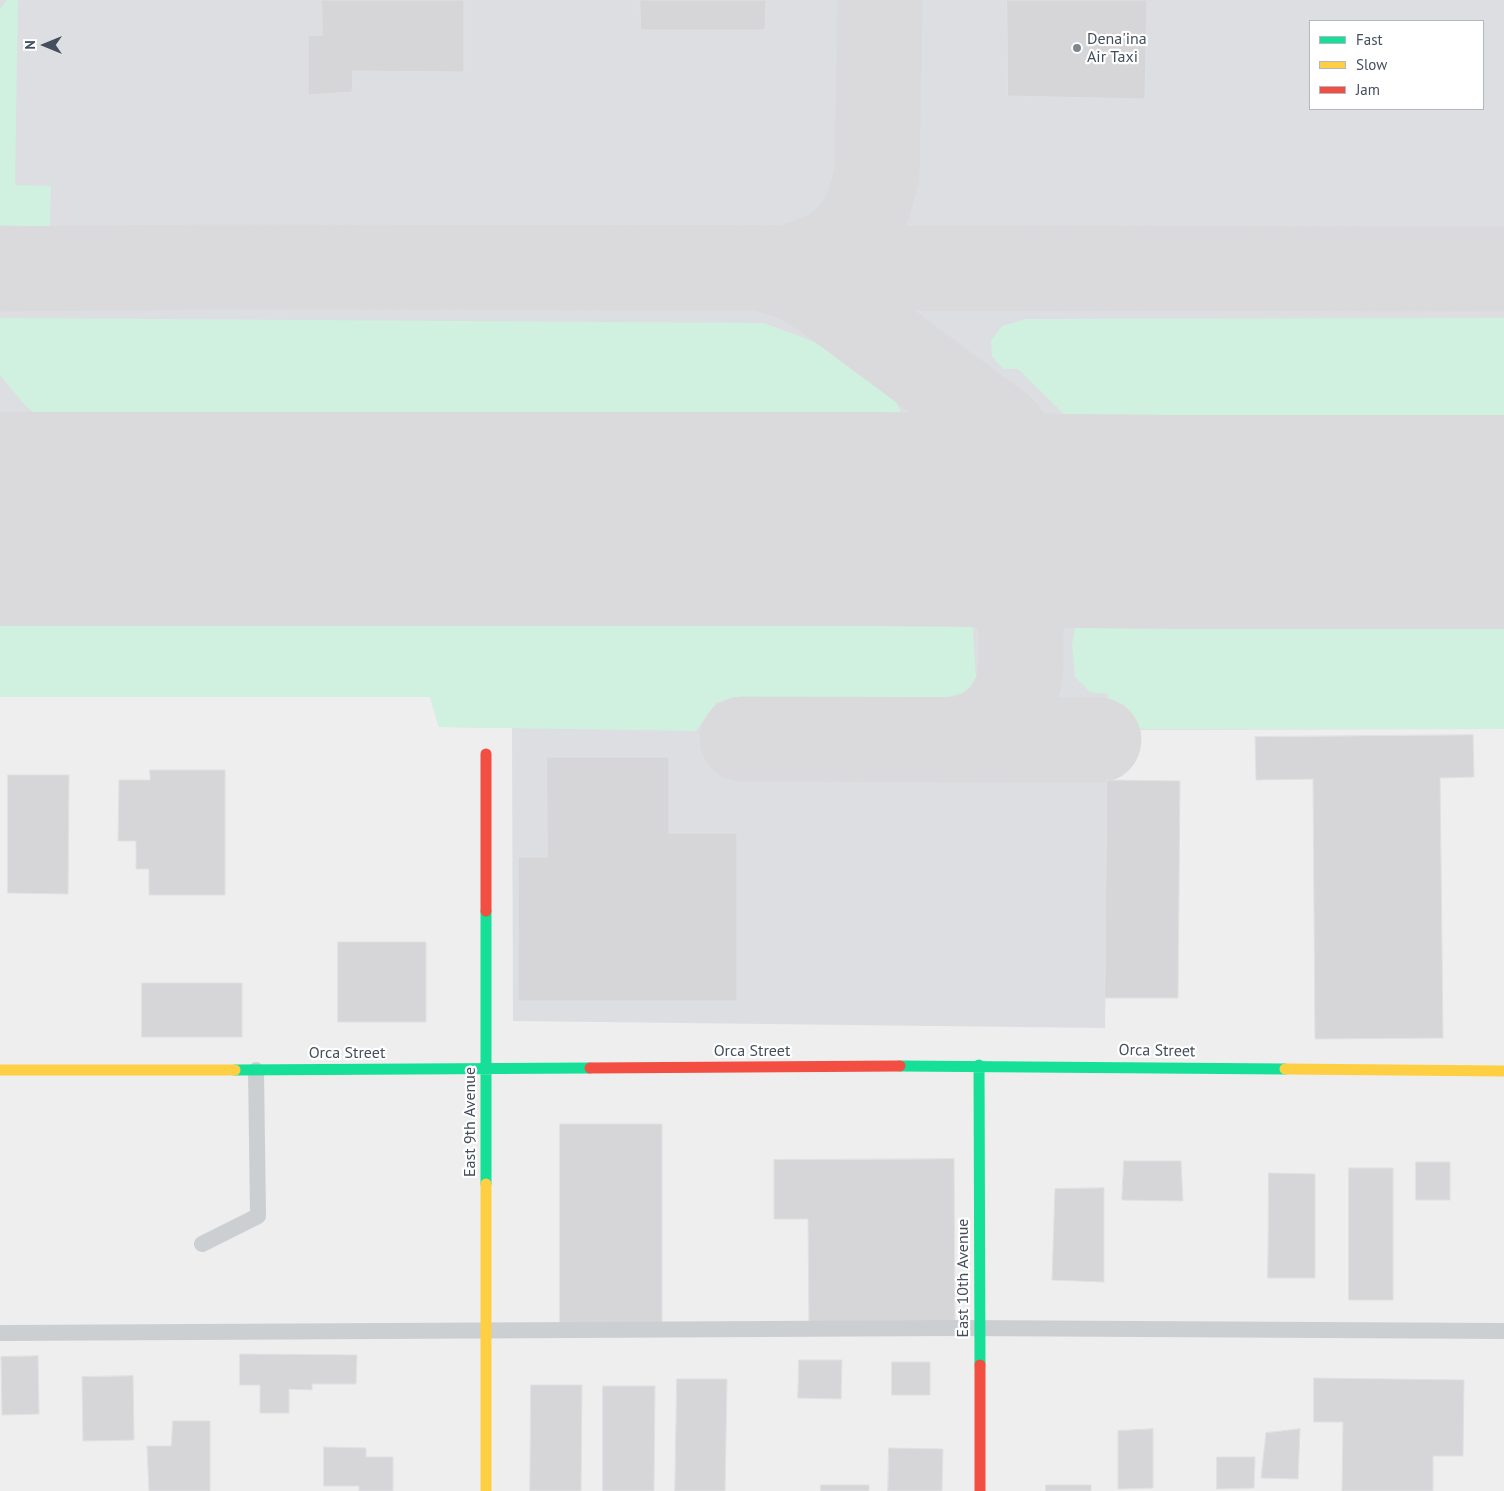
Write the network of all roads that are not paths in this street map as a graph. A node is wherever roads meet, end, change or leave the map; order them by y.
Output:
1 (486, 754) dead end
2 (979, 1066) junction
3 (486, 1069) junction
4 (0, 1070) edge
5 (256, 1070) junction
6 (1504, 1071) edge
7 (202, 1244) dead end
8 (980, 1328) junction
9 (486, 1331) junction
10 (1504, 1331) edge
11 (0, 1332) edge
12 (486, 1491) edge
13 (980, 1491) edge

1 - 3 street, East 9th Avenue
2 - 3 street, Orca Street
2 - 6 street, Orca Street
2 - 8 street, East 10th Avenue
3 - 5 street, Orca Street
3 - 9 street, East 9th Avenue
4 - 5 street, Orca Street
5 - 7 lane
8 - 9 lane
8 - 10 lane
8 - 13 street, East 10th Avenue
9 - 11 lane
9 - 12 street, East 9th Avenue

